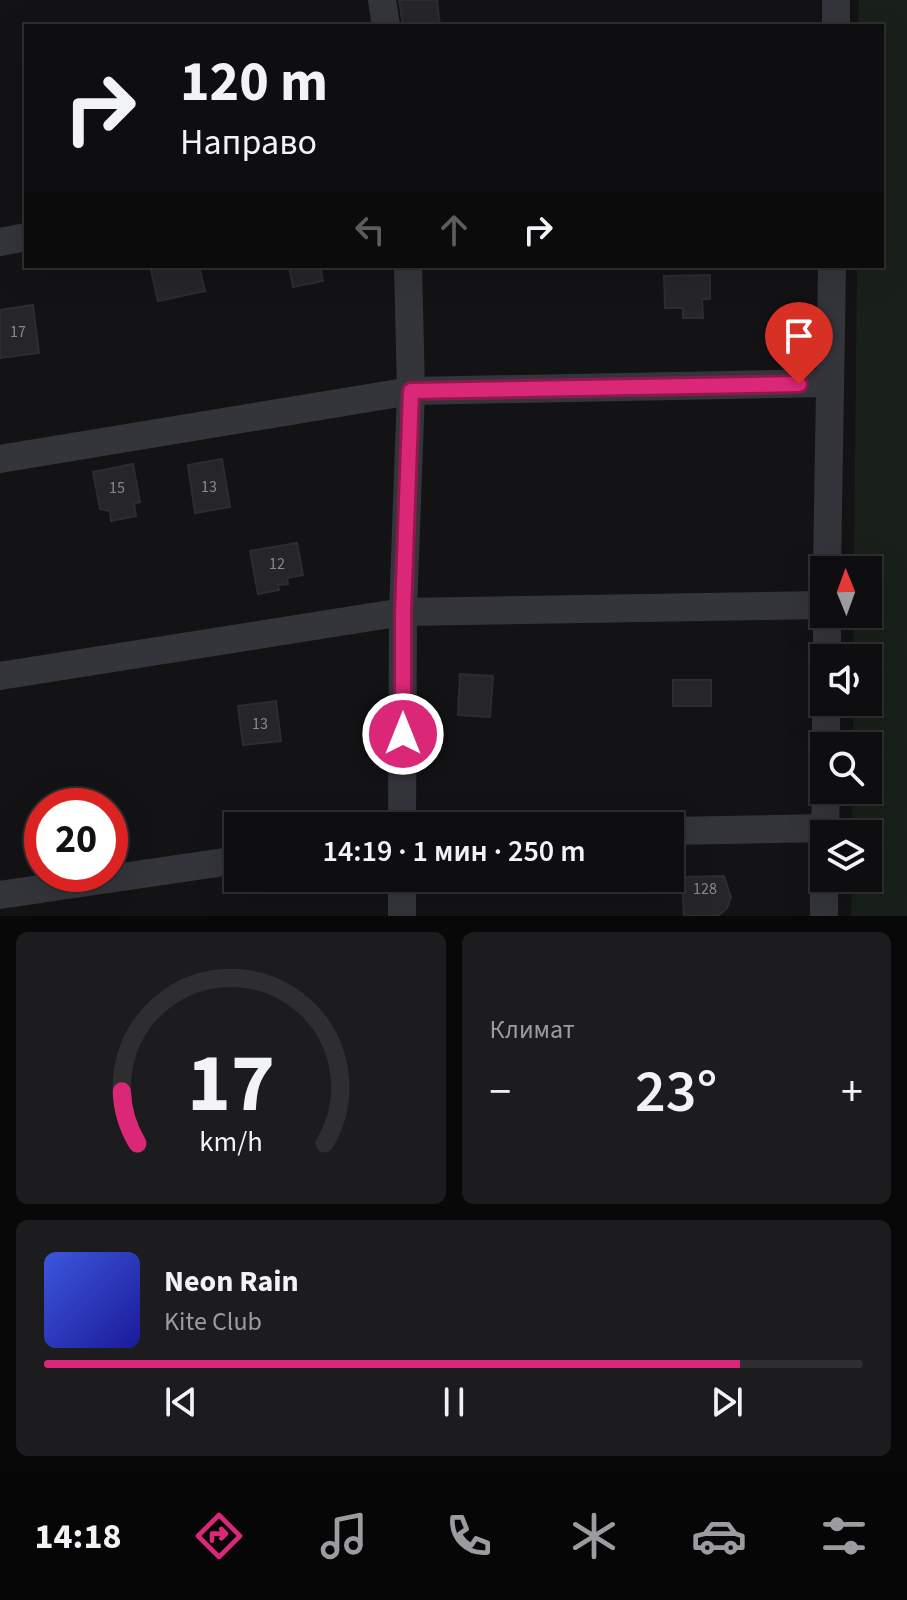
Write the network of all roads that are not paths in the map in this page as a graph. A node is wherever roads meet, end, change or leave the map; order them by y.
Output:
1 (382, 0) edge
2 (836, 0) edge
3 (386, 24) edge
4 (836, 24) edge
5 (24, 237) edge
6 (0, 242) edge
7 (408, 268) edge
8 (832, 268) edge
9 (829, 383) junction
10 (411, 391) junction
11 (0, 459) edge
12 (827, 556) edge
13 (810, 605) edge
14 (403, 612) junction
15 (0, 676) edge
16 (402, 812) edge
17 (684, 831) edge
18 (810, 831) edge
19 (224, 862) edge
20 (402, 892) edge
21 (824, 892) edge
22 (0, 895) edge
23 (402, 916) edge
24 (824, 916) edge

1 - 3 street
2 - 4 street
5 - 6 street
7 - 10 street
8 - 9 street
9 - 10 street
9 - 12 street
10 - 11 street
10 - 14 street
13 - 14 street
14 - 15 street
14 - 16 street
17 - 18 street
19 - 22 street
20 - 23 street
21 - 24 street

